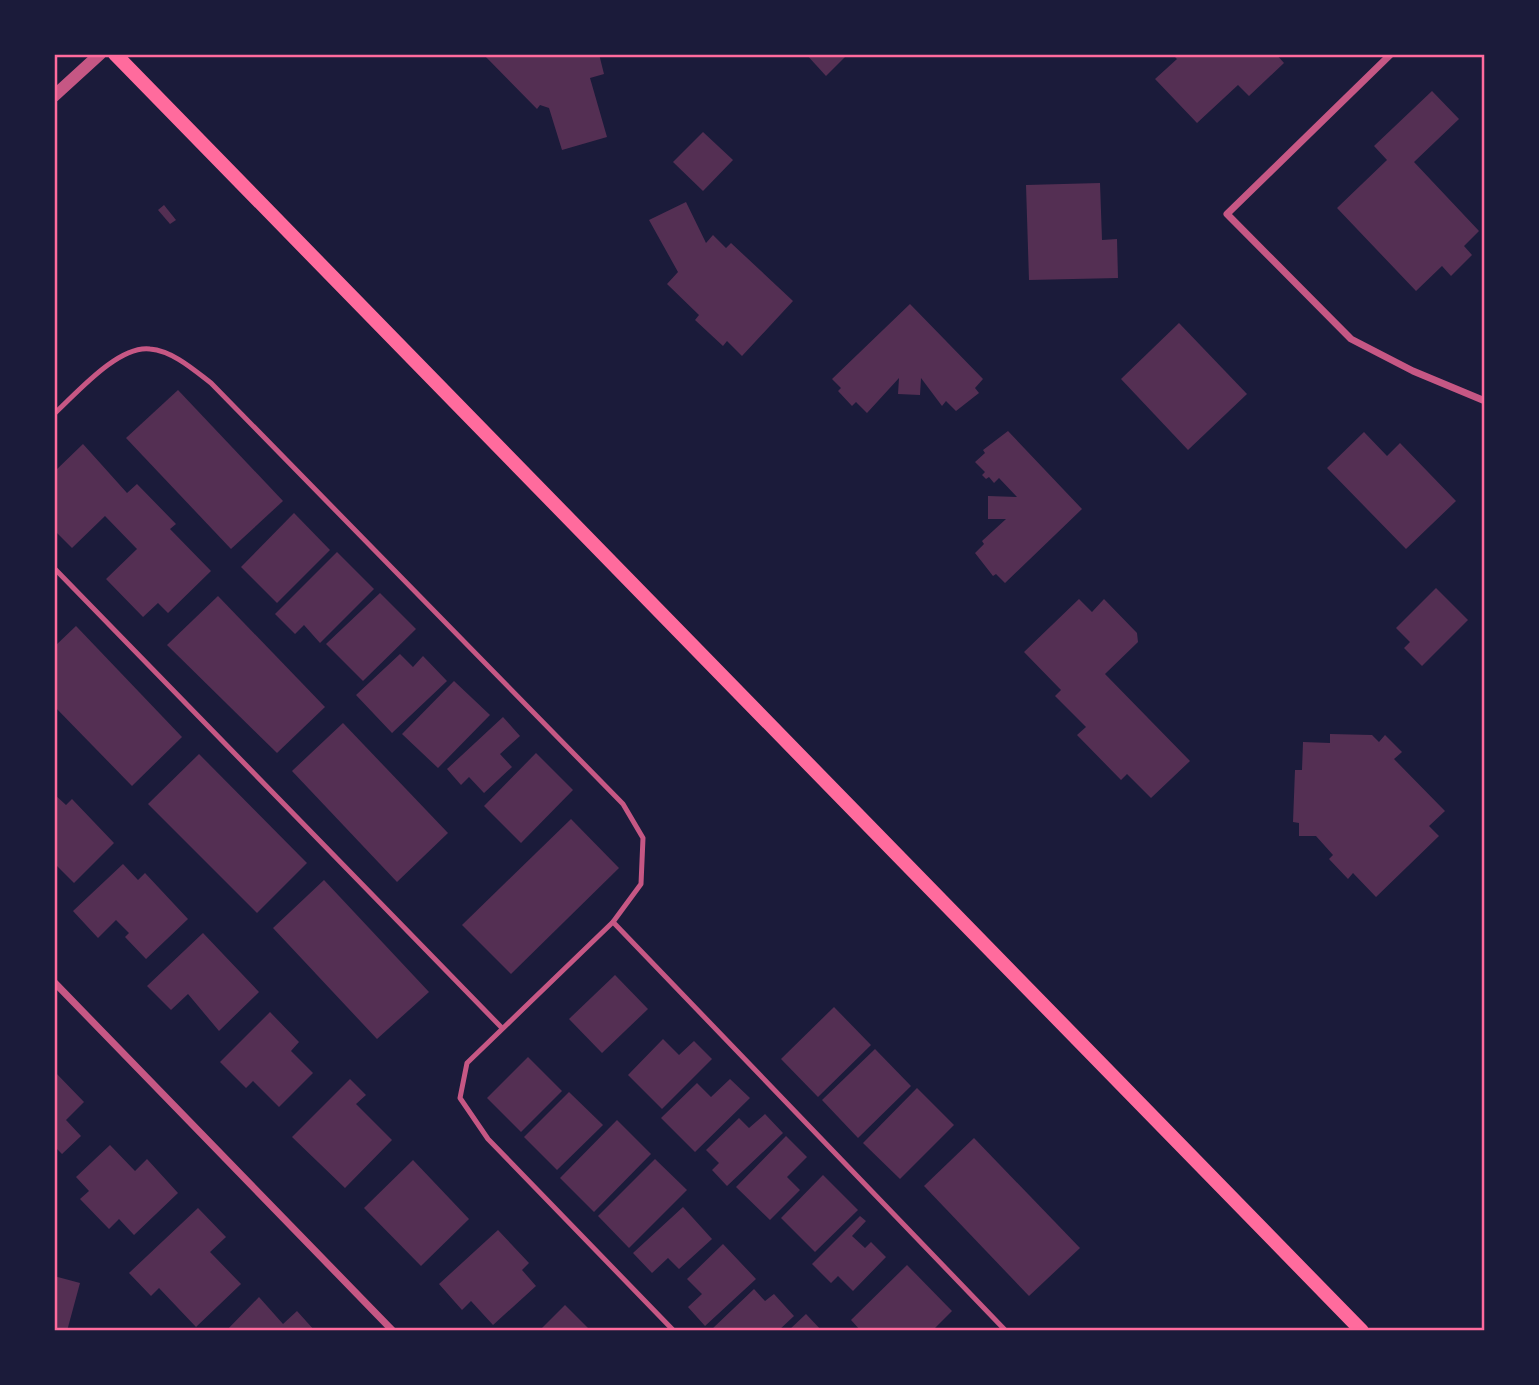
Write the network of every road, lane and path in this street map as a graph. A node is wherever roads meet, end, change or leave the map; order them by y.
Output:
1 (100, 54) edge
2 (116, 54) edge
3 (1391, 54) edge
4 (54, 96) edge
5 (1485, 401) edge
6 (54, 414) edge
7 (54, 568) edge
8 (613, 922) junction
9 (54, 982) edge
10 (502, 1028) junction
11 (393, 1331) edge
12 (674, 1331) edge
13 (1006, 1331) edge
14 (1362, 1331) edge

1 - 4 street
2 - 14 main road
3 - 5 street
6 - 8 lane
7 - 10 lane
8 - 10 lane
8 - 13 lane
9 - 11 street
10 - 12 lane

